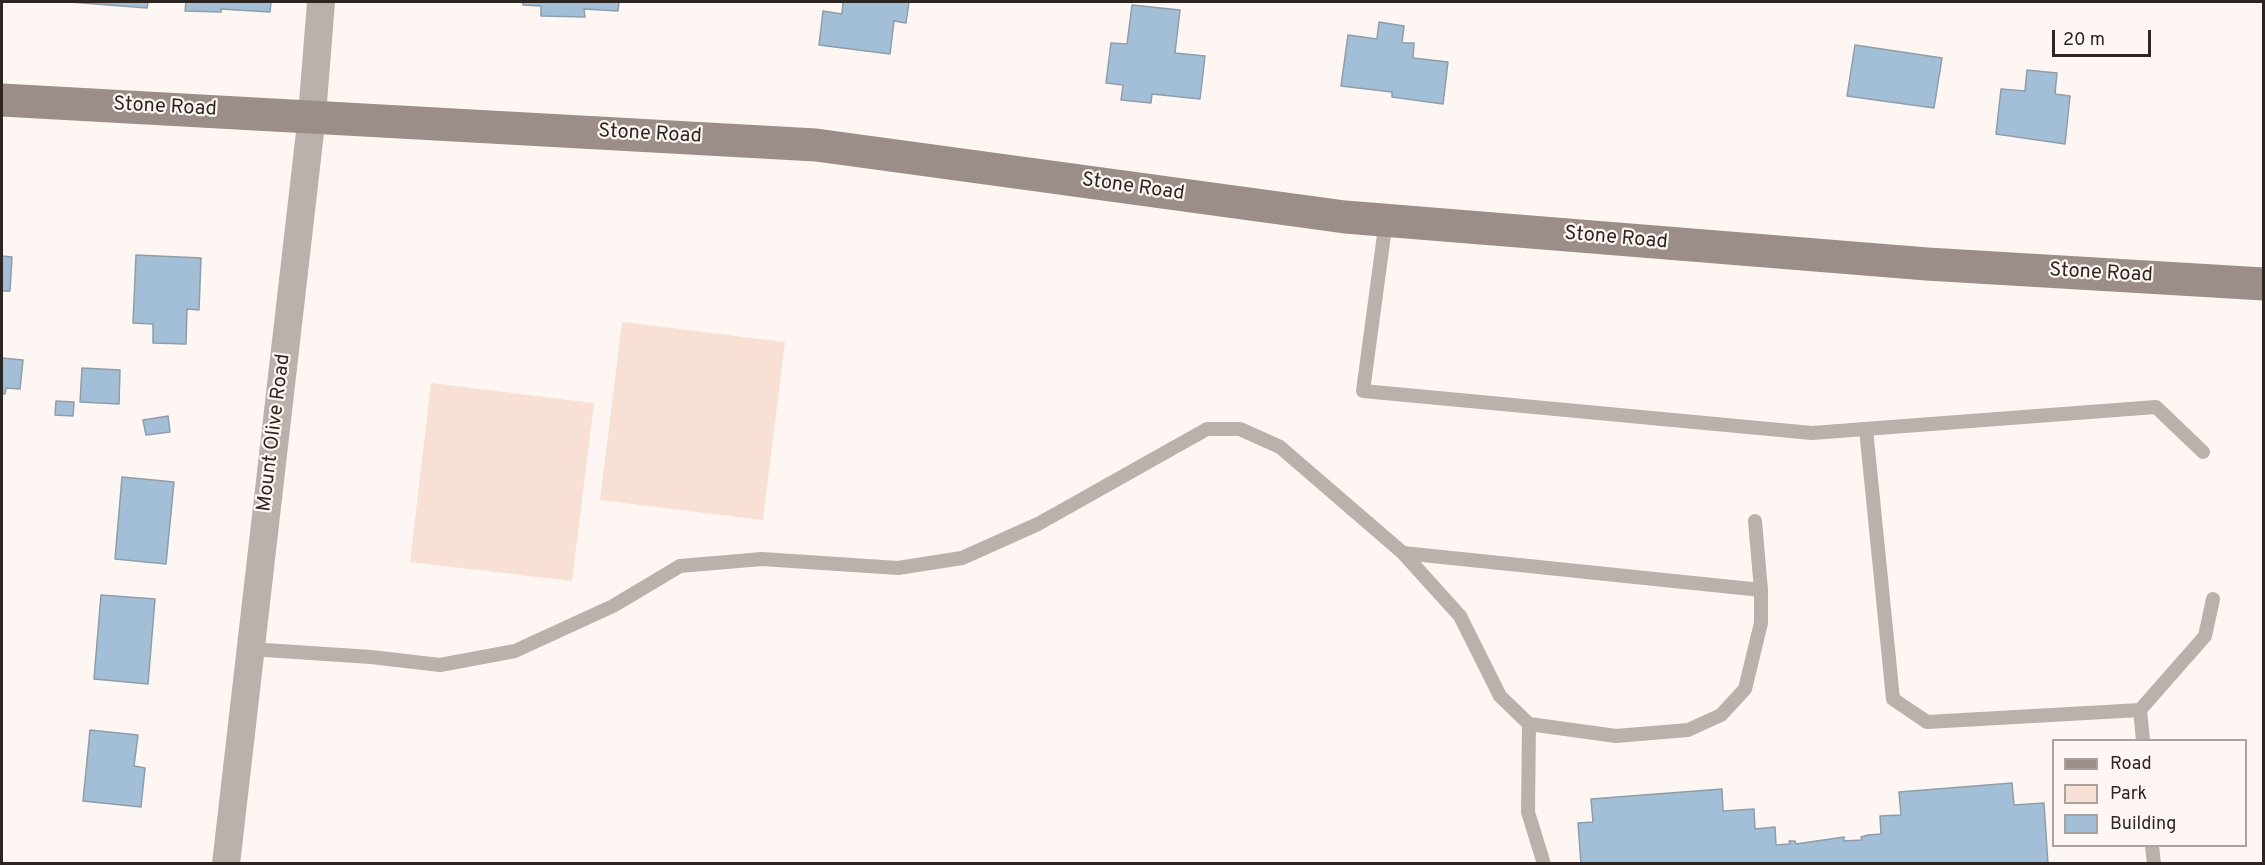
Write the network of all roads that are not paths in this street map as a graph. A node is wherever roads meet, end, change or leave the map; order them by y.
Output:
1 (321, 2) edge
2 (2, 100) edge
3 (312, 115) junction
4 (1386, 220) junction
5 (2264, 284) edge
6 (1866, 429) junction
7 (2203, 452) dead end
8 (1755, 521) dead end
9 (1403, 553) junction
10 (1761, 590) junction
11 (2213, 599) dead end
12 (250, 649) junction
13 (2140, 710) junction
14 (1529, 724) junction
15 (2143, 739) edge
16 (2152, 847) edge
17 (226, 864) edge
18 (1544, 864) edge
19 (2154, 864) edge

1 - 3 street, Mount Olive Road
2 - 3 street, Stone Road
3 - 4 street, Stone Road
3 - 12 street, Mount Olive Road
4 - 5 street, Stone Road
4 - 6 lane
6 - 7 lane
6 - 13 lane
8 - 10 lane
9 - 10 lane
9 - 12 lane
9 - 14 lane
10 - 14 lane
11 - 13 lane
12 - 17 street, Mount Olive Road
13 - 15 lane
14 - 18 lane
16 - 19 lane

